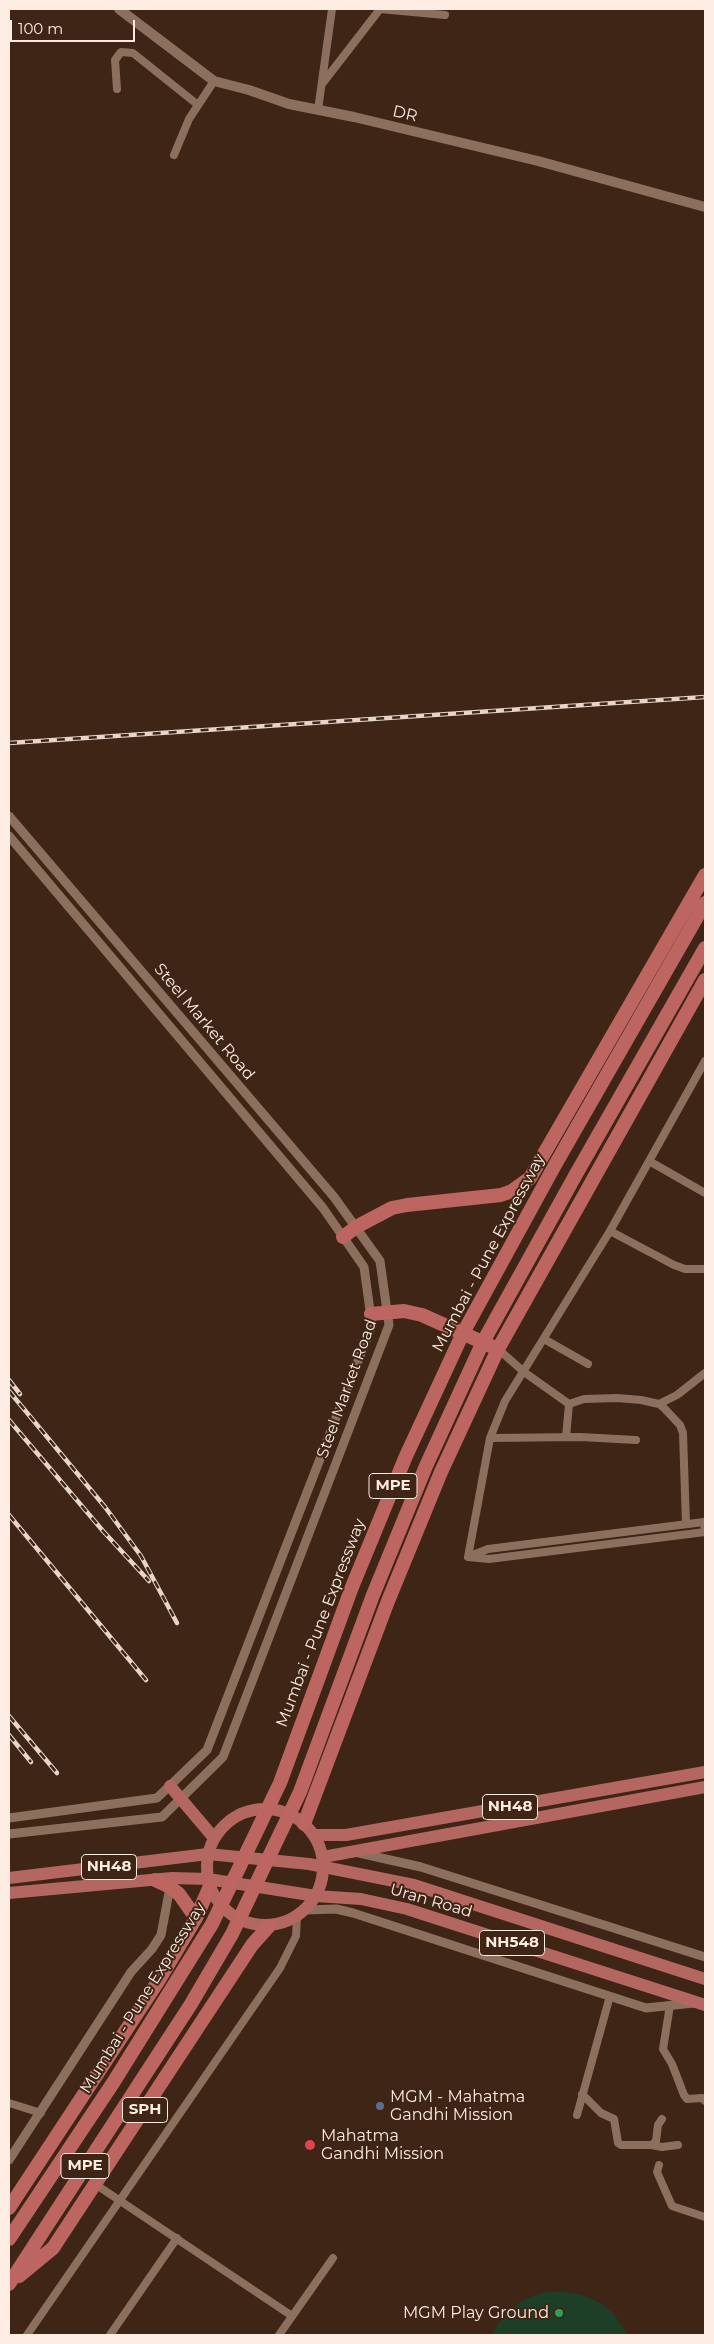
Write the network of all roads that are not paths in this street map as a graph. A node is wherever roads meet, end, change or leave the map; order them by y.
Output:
1 (119, 9) edge
2 (332, 9) edge
3 (446, 15) dead end
4 (214, 81) junction
5 (322, 84) junction
6 (117, 89) dead end
7 (198, 105) junction
8 (318, 110) junction
9 (174, 155) dead end
10 (705, 207) edge
11 (9, 816) edge
12 (9, 836) edge
13 (705, 875) edge
14 (705, 903) edge
15 (705, 948) edge
16 (705, 980) edge
17 (705, 1061) edge
18 (649, 1161) junction
19 (705, 1193) edge
20 (356, 1227) junction
21 (610, 1231) junction
22 (343, 1236) junction
23 (705, 1269) edge
24 (387, 1311) junction
25 (371, 1314) junction
26 (544, 1339) junction
27 (498, 1349) junction
28 (588, 1364) dead end
29 (524, 1372) junction
30 (705, 1373) edge
31 (569, 1404) junction
32 (659, 1404) junction
33 (566, 1437) junction
34 (490, 1438) junction
35 (636, 1440) dead end
36 (686, 1524) junction
37 (705, 1527) edge
38 (468, 1557) junction
39 (703, 1772) edge
40 (170, 1786) junction
41 (705, 1787) edge
42 (181, 1799) junction
43 (9, 1818) edge
44 (304, 1824) junction
45 (9, 1834) edge
46 (314, 1835) junction
47 (214, 1838) junction
48 (356, 1852) junction
49 (208, 1854) junction
50 (324, 1862) junction
51 (9, 1878) edge
52 (155, 1880) junction
53 (209, 1883) junction
54 (170, 1887) junction
55 (9, 1894) edge
56 (316, 1896) junction
57 (301, 1913) junction
58 (196, 1918) junction
59 (269, 1926) junction
60 (705, 1957) edge
61 (705, 1979) edge
62 (610, 1996) junction
63 (701, 2004) edge
64 (670, 2005) junction
65 (582, 2094) junction
66 (705, 2101) edge
67 (9, 2103) edge
68 (41, 2113) junction
69 (576, 2115) dead end
70 (662, 2119) dead end
71 (650, 2145) junction
72 (678, 2145) dead end
73 (9, 2160) edge
74 (659, 2165) dead end
75 (95, 2184) junction
76 (119, 2200) junction
77 (9, 2208) edge
78 (705, 2217) edge
79 (176, 2238) junction
80 (9, 2239) edge
81 (333, 2258) dead end
82 (9, 2285) edge
83 (292, 2316) junction
84 (26, 2335) edge
85 (110, 2335) edge
86 (279, 2335) edge

1 - 4 main road, DR
2 - 5 street
3 - 5 street
4 - 7 street
4 - 8 main road, DR
5 - 8 street
6 - 7 street
7 - 9 street
8 - 10 main road, DR
11 - 20 street, Steel Market Road
12 - 22 street, Steel Market Road
13 - 20 highway
14 - 80 highway, Mumbai - Pune Expressway / MPE
15 - 82 highway, MPE
16 - 27 highway
17 - 18 street
18 - 19 street
18 - 21 street
20 - 22 highway
20 - 24 street, Steel Market Road
21 - 23 street
21 - 26 street
22 - 25 street, Steel Market Road
24 - 25 highway
24 - 27 highway
24 - 42 street, Steel Market Road
25 - 40 street, Steel Market Road
26 - 28 street
26 - 29 street
27 - 29 street
27 - 44 highway
29 - 31 street
29 - 34 street
30 - 32 street
31 - 32 street
31 - 33 street
32 - 36 street
33 - 34 street
33 - 35 street
34 - 38 street
36 - 37 street
36 - 38 street
37 - 38 street
39 - 46 highway, NH48
40 - 42 highway
40 - 43 street, Steel Market Road
41 - 48 highway, NH48
42 - 45 street, Steel Market Road
42 - 47 highway
44 - 46 highway
44 - 47 highway
46 - 50 highway
47 - 49 highway
48 - 50 highway, NH48
48 - 60 street
49 - 50 highway
49 - 51 highway, NH48
49 - 53 highway
50 - 56 highway
50 - 61 highway, Uran Road / NH548
52 - 53 highway, NH48
52 - 54 highway
52 - 55 highway, NH48
53 - 56 highway, Uran Road
53 - 58 highway
53 - 59 highway
54 - 58 highway
54 - 68 street
56 - 57 highway
56 - 63 highway, Uran Road / NH548
57 - 59 highway
57 - 62 street
57 - 76 street
58 - 77 highway
59 - 75 highway, SPH
62 - 64 street
62 - 65 street
63 - 64 street
64 - 66 street
65 - 69 street
65 - 71 street
67 - 68 street
68 - 73 street
70 - 71 street
71 - 72 street
74 - 78 street
75 - 76 street
75 - 82 highway, SPH
76 - 79 street
76 - 84 street
79 - 83 street
79 - 85 street
81 - 83 street
83 - 86 street

